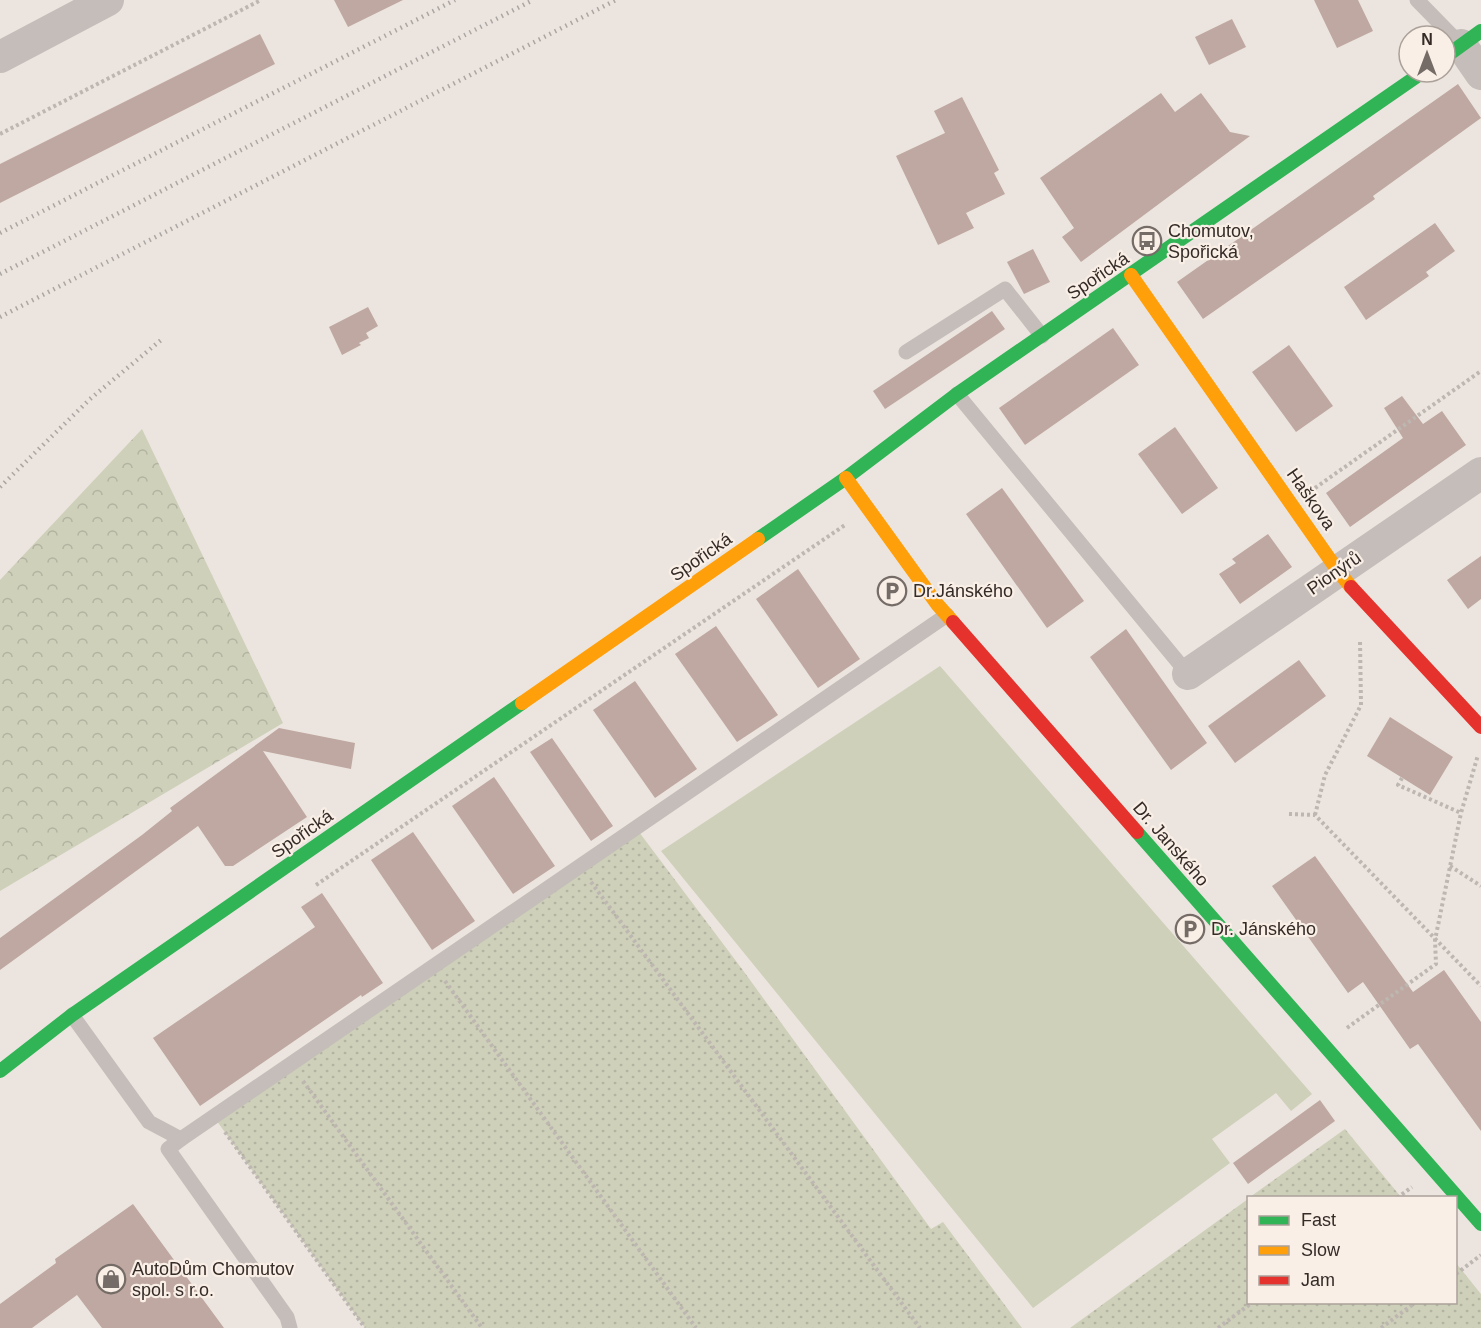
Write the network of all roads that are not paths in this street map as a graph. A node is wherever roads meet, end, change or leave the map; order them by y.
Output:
1 (108, 0) edge
2 (1418, 0) edge
3 (1462, 44) edge
4 (0, 57) edge
5 (1481, 74) edge
6 (1406, 84) edge
7 (1131, 275) junction
8 (1042, 336) junction
9 (906, 352) dead end
10 (957, 394) junction
11 (1481, 473) edge
12 (846, 478) junction
13 (1338, 571) junction
14 (947, 615) junction
15 (1188, 674) joint
16 (1481, 727) edge
17 (72, 1015) junction
18 (0, 1071) edge
19 (182, 1139) junction
20 (1456, 1196) edge
21 (1457, 1197) edge
22 (1481, 1224) edge
23 (290, 1328) edge

1 - 4 street
2 - 3 lane
3 - 5 street
6 - 7 street, Spořická
7 - 8 street, Spořická
7 - 13 street, Haškova
8 - 9 lane
8 - 10 street, Spořická
10 - 12 street, Spořická
10 - 15 lane
11 - 13 street, Pionýrů
12 - 14 street, Dr. Janského
12 - 17 street, Spořická
13 - 15 street, Pionýrů
13 - 16 street, Haškova
14 - 19 lane
14 - 20 street, Dr. Janského
17 - 18 street, Spořická
17 - 19 lane
19 - 23 lane
21 - 22 street, Dr. Janského

